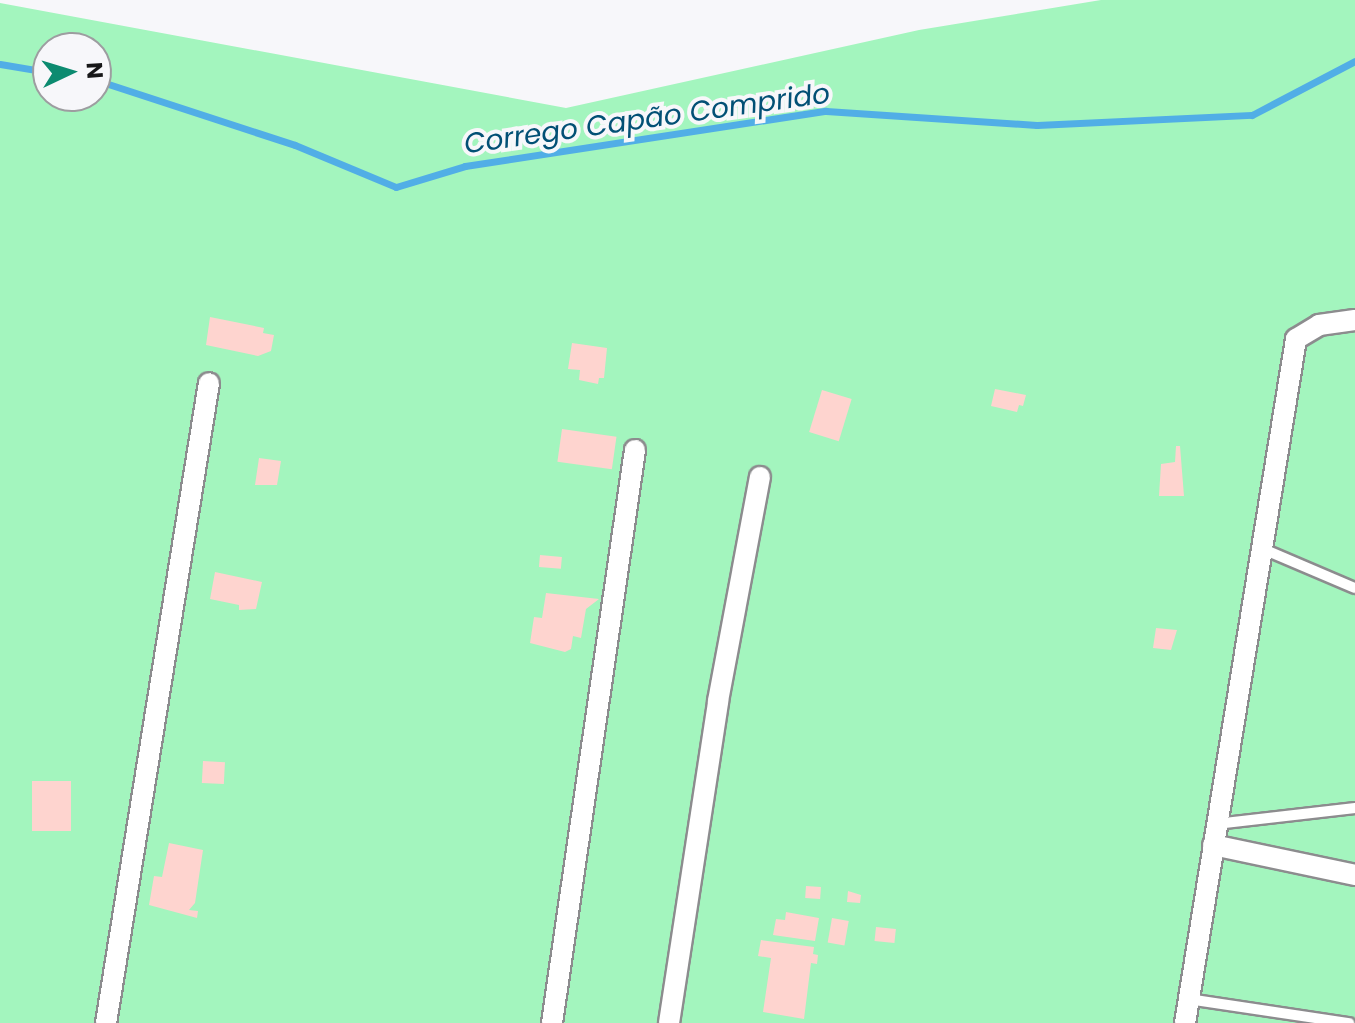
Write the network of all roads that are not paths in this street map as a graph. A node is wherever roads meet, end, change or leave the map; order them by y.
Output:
1 (1355, 320) edge
2 (209, 383) dead end
3 (635, 450) dead end
4 (760, 477) dead end
5 (1261, 548) junction
6 (1355, 588) edge
7 (1355, 808) edge
8 (1216, 824) junction
9 (1213, 845) junction
10 (1355, 875) edge
11 (1188, 999) junction
12 (106, 1023) edge
13 (552, 1023) edge
14 (669, 1023) edge
15 (1185, 1023) edge
16 (1349, 1023) edge

1 - 5 street
2 - 12 street
3 - 13 street
4 - 14 street
5 - 6 lane
5 - 8 street
7 - 8 lane
8 - 9 street
9 - 10 street
9 - 11 street
11 - 15 street
11 - 16 lane

